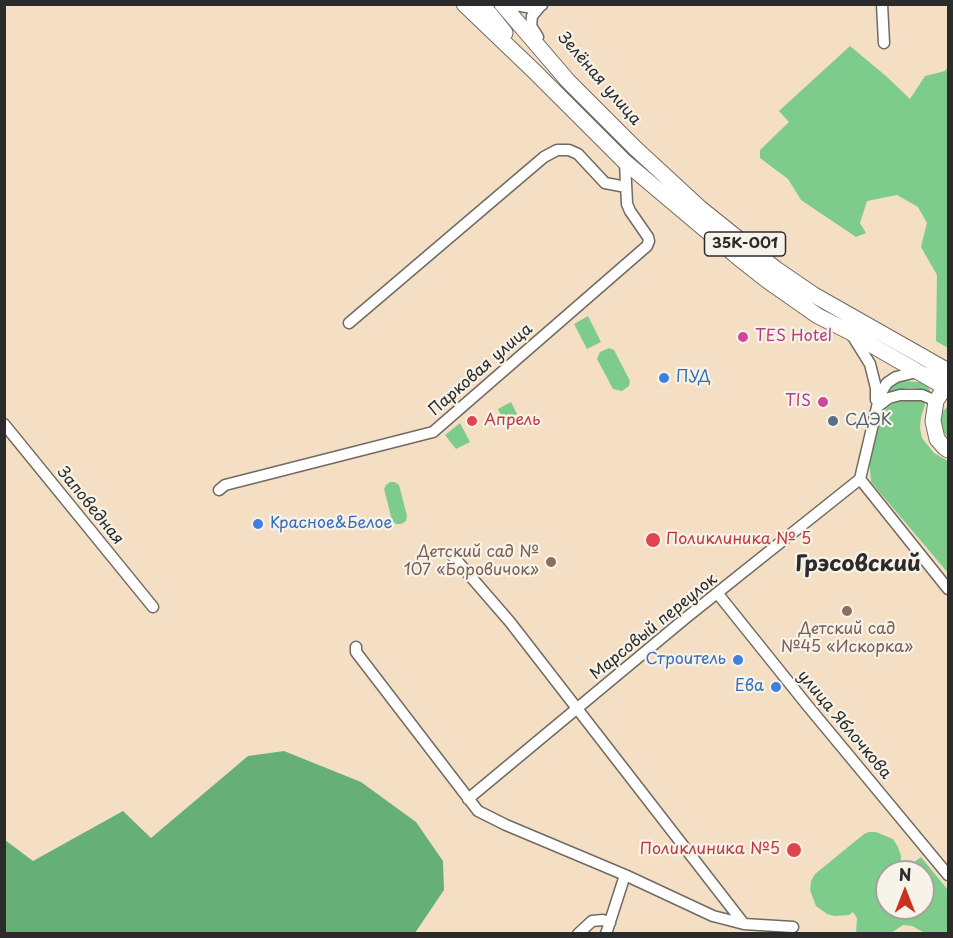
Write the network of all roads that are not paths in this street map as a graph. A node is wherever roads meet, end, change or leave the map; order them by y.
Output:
1 (464, 4) edge
2 (482, 4) edge
3 (502, 4) edge
4 (508, 4) edge
5 (882, 4) edge
6 (541, 6) edge
7 (884, 44) dead end
8 (534, 70) junction
9 (635, 147) junction
10 (625, 162) junction
11 (626, 187) junction
12 (349, 323) dead end
13 (850, 332) junction
14 (948, 370) edge
15 (917, 372) junction
16 (948, 384) edge
17 (936, 401) junction
18 (877, 407) junction
19 (4, 424) edge
20 (948, 450) edge
21 (860, 479) junction
22 (219, 490) dead end
23 (452, 555) dead end
24 (948, 589) edge
25 (718, 594) junction
26 (153, 607) dead end
27 (356, 647) dead end
28 (577, 709) junction
29 (468, 799) junction
30 (625, 875) junction
31 (948, 875) edge
32 (744, 924) junction
33 (793, 927) dead end
34 (608, 928) edge
35 (578, 933) edge

1 - 8 main road
2 - 8 main road, 35К-001
3 - 9 main road, Зелёная улица / 35К-001
4 - 6 street
5 - 7 street
6 - 9 street, Зелёная улица
8 - 10 main road, 35К-001
9 - 14 main road, 35К-001
10 - 11 street, Парковая улица
10 - 13 main road, 35К-001
11 - 12 street
11 - 22 street, Парковая улица
13 - 15 main road, 35К-001
13 - 18 street
15 - 16 main road, 35К-001
15 - 18 street
16 - 17 main road
17 - 18 street
17 - 20 main road
18 - 21 street
19 - 26 street, Заповедная
21 - 24 street
21 - 25 street, Марсовый переулок
23 - 28 street
25 - 28 street, Марсовый переулок
25 - 31 street, улица Яблочкова
27 - 29 street
28 - 29 street, Марсовый переулок
28 - 32 street
29 - 30 street
30 - 32 street
30 - 34 street
32 - 33 street
34 - 35 street

